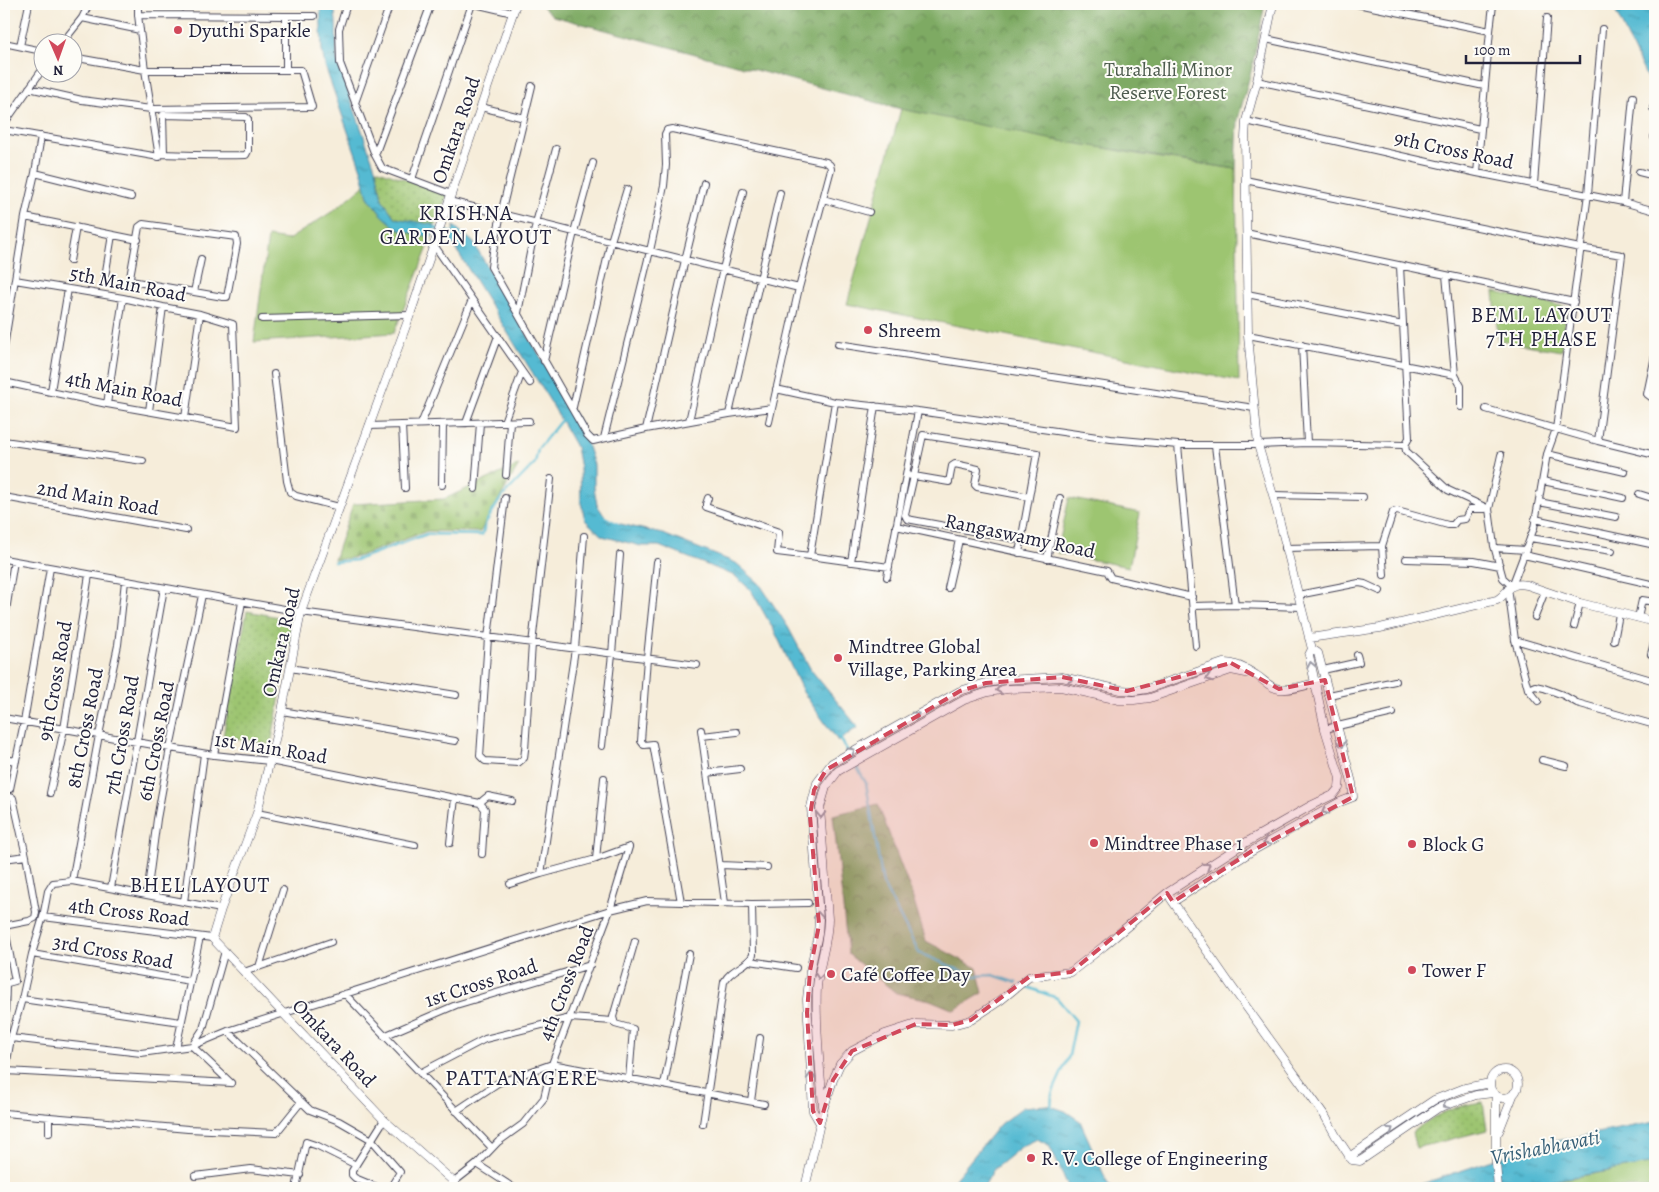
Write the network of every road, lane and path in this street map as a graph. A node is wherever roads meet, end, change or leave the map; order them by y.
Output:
1 (29, 4) edge
2 (89, 4) edge
3 (138, 4) edge
4 (347, 4) edge
5 (390, 4) edge
6 (431, 4) edge
7 (473, 4) edge
8 (516, 4) edge
9 (1273, 4) edge
10 (1357, 4) edge
11 (1493, 5) dead end
12 (513, 13) junction
13 (138, 15) junction
14 (286, 16) junction
15 (314, 16) dead end
16 (82, 18) junction
17 (1547, 18) dead end
18 (1602, 29) dead end
19 (140, 30) junction
20 (1490, 31) junction
21 (71, 32) edge
22 (1266, 39) junction
23 (4, 43) edge
24 (20, 46) junction
25 (32, 49) edge
26 (82, 59) edge
27 (145, 70) junction
28 (286, 70) junction
29 (1257, 81) junction
30 (33, 82) edge
31 (532, 86) dead end
32 (1484, 86) junction
33 (29, 88) junction
34 (1633, 97) dead end
35 (355, 103) junction
36 (481, 107) junction
37 (151, 109) junction
38 (524, 118) junction
39 (1246, 121) junction
40 (4, 124) edge
41 (1480, 129) junction
42 (4, 130) edge
43 (42, 136) junction
44 (556, 149) dead end
45 (161, 154) junction
46 (374, 155) junction
47 (593, 163) dead end
48 (1639, 172) dead end
49 (35, 173) junction
50 (1477, 173) junction
51 (1655, 176) edge
52 (412, 179) junction
53 (1245, 180) junction
54 (704, 183) dead end
55 (1534, 184) junction
56 (627, 189) dead end
57 (743, 192) dead end
58 (780, 193) dead end
59 (1588, 194) junction
60 (131, 197) dead end
61 (450, 197) junction
62 (823, 199) junction
63 (1623, 202) junction
64 (869, 212) dead end
65 (1655, 212) edge
66 (501, 214) junction
67 (25, 217) junction
68 (536, 223) junction
69 (76, 228) junction
70 (574, 232) junction
71 (1246, 233) junction
72 (112, 235) junction
73 (138, 240) junction
74 (611, 241) junction
75 (435, 242) junction
76 (1580, 248) junction
77 (650, 251) junction
78 (201, 259) dead end
79 (685, 260) junction
80 (70, 261) dead end
81 (1400, 266) junction
82 (723, 269) junction
83 (1446, 275) junction
84 (105, 277) dead end
85 (761, 279) junction
86 (15, 280) junction
87 (68, 288) junction
88 (800, 288) junction
89 (194, 292) junction
90 (1247, 294) junction
91 (123, 298) junction
92 (472, 300) junction
93 (1574, 302) junction
94 (163, 308) junction
95 (518, 313) junction
96 (200, 314) junction
97 (410, 315) junction
98 (262, 319) dead end
99 (1403, 325) junction
100 (1248, 335) junction
101 (498, 336) junction
102 (838, 344) dead end
103 (1302, 345) junction
104 (4, 347) edge
105 (1655, 356) edge
106 (544, 361) junction
107 (1405, 366) junction
108 (522, 372) junction
109 (274, 374) dead end
110 (1455, 375) junction
111 (4, 382) edge
112 (530, 383) dead end
113 (776, 389) junction
114 (51, 391) junction
115 (1655, 400) edge
116 (835, 402) junction
117 (107, 404) junction
118 (875, 406) junction
119 (572, 407) junction
120 (1461, 407) dead end
121 (772, 408) junction
122 (1254, 408) junction
123 (1486, 409) dead end
124 (148, 411) junction
125 (918, 411) junction
126 (730, 414) junction
127 (184, 418) junction
128 (529, 421) dead end
129 (690, 421) junction
130 (507, 422) junction
131 (769, 422) dead end
132 (466, 423) junction
133 (480, 423) junction
134 (421, 424) junction
135 (443, 424) junction
136 (402, 425) junction
137 (369, 426) junction
138 (238, 427) joint
139 (646, 429) junction
140 (1556, 429) junction
141 (604, 438) junction
142 (4, 441) edge
143 (1598, 441) junction
144 (1307, 443) junction
145 (1178, 445) junction
146 (1258, 445) junction
147 (1405, 445) junction
148 (1216, 446) junction
149 (1547, 454) junction
150 (1501, 455) dead end
151 (1655, 455) edge
152 (143, 462) dead end
153 (1625, 472) dead end
154 (506, 475) dead end
155 (906, 475) junction
156 (914, 476) junction
157 (551, 479) dead end
158 (1543, 481) junction
159 (442, 485) dead end
160 (405, 488) dead end
161 (475, 489) dead end
162 (1640, 494) dead end
163 (1272, 495) junction
164 (1363, 496) dead end
165 (4, 497) edge
166 (1029, 497) junction
167 (505, 498) dead end
168 (708, 498) dead end
169 (1060, 498) dead end
170 (1623, 498) dead end
171 (1655, 499) edge
172 (1539, 502) junction
173 (339, 507) junction
174 (1489, 509) junction
175 (1616, 517) dead end
176 (1535, 519) junction
177 (896, 526) junction
178 (186, 530) dead end
179 (584, 536) dead end
180 (1530, 538) junction
181 (959, 540) junction
182 (1021, 540) junction
183 (1655, 545) edge
184 (1382, 546) junction
185 (1285, 548) junction
186 (1495, 548) junction
187 (1612, 551) dead end
188 (1019, 553) junction
189 (1525, 553) junction
190 (620, 555) dead end
191 (810, 556) junction
192 (1047, 558) junction
193 (1406, 559) dead end
194 (4, 560) edge
195 (14, 561) junction
196 (657, 562) dead end
197 (851, 562) junction
198 (1500, 566) junction
199 (889, 567) junction
200 (50, 568) junction
201 (89, 575) junction
202 (1384, 575) dead end
203 (887, 577) dead end
204 (125, 581) junction
205 (1655, 585) edge
206 (1510, 587) junction
207 (164, 588) junction
208 (948, 588) dead end
209 (1380, 591) dead end
210 (1545, 591) junction
211 (202, 595) junction
212 (1298, 595) junction
213 (1192, 597) junction
214 (242, 602) junction
215 (1655, 602) edge
216 (1580, 603) junction
217 (1235, 605) junction
218 (1194, 606) junction
219 (1302, 607) junction
220 (301, 612) junction
221 (1619, 614) junction
222 (1535, 618) dead end
223 (1638, 618) junction
224 (1655, 622) edge
225 (4, 623) edge
226 (1574, 626) dead end
227 (488, 638) junction
228 (1310, 638) junction
229 (1655, 639) edge
230 (1515, 640) junction
231 (1614, 641) dead end
232 (532, 644) junction
233 (1196, 646) dead end
234 (1312, 649) junction
235 (575, 650) junction
236 (612, 654) junction
237 (1651, 654) dead end
238 (1357, 655) dead end
239 (646, 658) junction
240 (697, 665) dead end
241 (290, 668) junction
242 (1323, 670) junction
243 (1256, 675) junction
244 (1326, 680) junction
245 (1395, 681) dead end
246 (1655, 681) edge
247 (1315, 683) junction
248 (1528, 689) junction
249 (456, 694) dead end
250 (1329, 695) junction
251 (1538, 701) dead end
252 (282, 711) junction
253 (1394, 713) dead end
254 (4, 718) edge
255 (24, 722) junction
256 (1655, 725) edge
257 (1337, 726) junction
258 (64, 729) junction
259 (1325, 729) junction
260 (737, 732) dead end
261 (99, 735) junction
262 (138, 742) junction
263 (455, 742) dead end
264 (602, 746) dead end
265 (170, 748) junction
266 (204, 754) junction
267 (214, 755) junction
268 (4, 759) edge
269 (1542, 760) dead end
270 (16, 761) junction
271 (270, 761) junction
272 (1566, 766) dead end
273 (740, 769) dead end
274 (707, 773) junction
275 (604, 778) dead end
276 (10, 789) dead end
277 (50, 793) dead end
278 (4, 796) edge
279 (455, 798) junction
280 (512, 801) dead end
281 (480, 804) junction
282 (257, 813) junction
283 (450, 843) dead end
284 (415, 845) dead end
285 (482, 854) dead end
286 (26, 856) junction
287 (4, 859) edge
288 (596, 859) junction
289 (721, 866) junction
290 (767, 867) dead end
291 (541, 874) junction
292 (72, 881) junction
293 (510, 884) dead end
294 (111, 888) junction
295 (283, 890) dead end
296 (1167, 893) junction
297 (147, 895) junction
298 (184, 902) junction
299 (681, 902) junction
300 (1173, 902) junction
301 (725, 903) junction
302 (752, 904) junction
303 (808, 904) dead end
304 (221, 910) junction
305 (610, 910) junction
306 (43, 918) junction
307 (4, 925) edge
308 (200, 937) junction
309 (212, 938) junction
310 (635, 940) dead end
311 (331, 942) dead end
312 (225, 952) junction
313 (32, 954) junction
314 (689, 954) dead end
315 (750, 961) junction
316 (590, 965) junction
317 (259, 967) junction
318 (796, 968) dead end
319 (244, 972) junction
320 (190, 982) junction
321 (5, 984) edge
322 (344, 994) junction
323 (22, 999) junction
324 (284, 1013) junction
325 (570, 1018) junction
326 (181, 1022) junction
327 (613, 1022) junction
328 (228, 1031) junction
329 (384, 1036) junction
330 (10, 1038) junction
331 (760, 1038) dead end
332 (192, 1046) junction
333 (176, 1048) junction
334 (552, 1064) junction
335 (5, 1069) edge
336 (420, 1073) junction
337 (629, 1078) junction
338 (4, 1079) edge
339 (1490, 1083) junction
340 (664, 1085) junction
341 (707, 1093) junction
342 (1514, 1093) junction
343 (1495, 1094) junction
344 (751, 1101) junction
345 (301, 1102) junction
346 (764, 1104) dead end
347 (823, 1110) junction
348 (456, 1111) junction
349 (4, 1113) edge
350 (49, 1117) junction
351 (384, 1120) junction
352 (820, 1123) junction
353 (703, 1124) dead end
354 (49, 1133) dead end
355 (1497, 1135) junction
356 (372, 1140) junction
357 (492, 1148) junction
358 (1349, 1157) junction
359 (477, 1164) junction
360 (356, 1165) junction
361 (300, 1175) junction
362 (195, 1176) dead end
363 (452, 1185) edge
364 (249, 1186) dead end
365 (504, 1186) edge
366 (258, 1188) edge
367 (296, 1188) edge
368 (379, 1188) edge
369 (390, 1188) edge
370 (514, 1188) edge
371 (806, 1188) edge
372 (1498, 1188) edge

1 - 24 street
2 - 16 street
3 - 13 street
4 - 35 street
5 - 35 street
6 - 46 street
7 - 12 street
7 - 52 street
8 - 12 street, Omkara Road
9 - 22 street
10 - 20 street
11 - 20 street
12 - 36 street, Omkara Road
13 - 14 street
13 - 19 street
14 - 15 street
14 - 28 street
16 - 19 street
16 - 21 street
17 - 55 street
18 - 59 street
19 - 27 street
20 - 32 street
22 - 29 street
22 - 32 street
23 - 24 street
24 - 25 street
26 - 27 street
27 - 28 street
27 - 37 street
28 - 37 street
29 - 39 street
29 - 41 street
30 - 33 street
31 - 38 street
32 - 41 street
33 - 37 street
33 - 40 street
34 - 63 street
35 - 46 street
36 - 38 street
36 - 61 street, Omkara Road
37 - 45 street
38 - 66 street
39 - 50 street, 9th Cross Road
39 - 53 street
41 - 50 street
42 - 43 street
43 - 45 street
43 - 49 street
44 - 68 street
45 - 45 street
46 - 52 street
47 - 70 street
48 - 51 street
49 - 60 street
49 - 67 street
50 - 55 street, 9th Cross Road
52 - 61 street
53 - 71 street
53 - 76 street
54 - 79 street
55 - 59 street, 9th Cross Road
56 - 74 street
57 - 82 street
58 - 85 street
59 - 63 street, 9th Cross Road
59 - 76 street
61 - 66 street
61 - 75 street, Omkara Road
62 - 64 street
62 - 77 street
62 - 88 street
63 - 65 street, 9th Cross Road
66 - 68 street
66 - 95 street
67 - 69 street
67 - 86 street
68 - 70 street
68 - 95 street
69 - 72 street
69 - 80 street
70 - 74 street
70 - 106 street
71 - 81 street
71 - 90 street
72 - 73 street
72 - 84 street
73 - 89 street
73 - 89 street
74 - 77 street
74 - 119 street
75 - 92 street
75 - 97 street, Omkara Road
76 - 93 street
76 - 143 street
77 - 79 street
77 - 141 street
78 - 89 street
79 - 82 street
79 - 139 street
81 - 83 street
81 - 99 street
82 - 85 street
82 - 129 street
83 - 93 street
83 - 110 street
85 - 88 street
85 - 126 street
86 - 87 street, 5th Main Road
86 - 104 street
87 - 91 street, 5th Main Road
87 - 114 street
88 - 113 street
90 - 99 street
90 - 100 street
91 - 94 street, 5th Main Road
91 - 117 street
92 - 101 street
92 - 134 street
93 - 140 street
94 - 96 street, 5th Main Road
94 - 124 street
95 - 106 street
96 - 127 street
96 - 138 street, 5th Main Road
97 - 98 street
97 - 137 street, Omkara Road
99 - 107 street
100 - 103 street
100 - 122 street
101 - 108 street
101 - 132 street
102 - 122 street
103 - 107 street
103 - 144 street
105 - 115 street
106 - 119 street
107 - 110 street
107 - 147 street
108 - 112 street
108 - 130 street
109 - 173 street
110 - 120 street
111 - 114 street, 4th Main Road
113 - 116 street
113 - 121 street
114 - 117 street, 4th Main Road
116 - 118 street
116 - 191 street
117 - 124 street, 4th Main Road
118 - 125 street
118 - 197 street
119 - 141 street
121 - 126 street
121 - 131 street
122 - 146 street
123 - 140 street
124 - 127 street, 4th Main Road
125 - 145 street
125 - 155 street
126 - 129 street
127 - 138 street, 4th Main Road
128 - 130 street
129 - 139 street
130 - 133 street
130 - 154 street
132 - 133 street
132 - 135 street
133 - 161 street
134 - 135 street
134 - 136 street
135 - 159 street
136 - 137 street
136 - 160 street
137 - 173 street, Omkara Road
139 - 141 street
140 - 143 street
140 - 149 street
142 - 152 street
143 - 151 street
144 - 146 street
144 - 147 street
145 - 148 street
145 - 213 street
146 - 148 street
146 - 163 street
147 - 174 street
148 - 217 street
149 - 153 street
149 - 158 street
150 - 174 street
155 - 156 street
155 - 177 street
156 - 166 street
156 - 166 street
156 - 182 street
157 - 232 street
158 - 170 street
158 - 172 street
162 - 171 street
163 - 164 street
163 - 185 street
165 - 178 street, 2nd Main Road
166 - 182 street
167 - 227 street
168 - 191 street
169 - 192 street
172 - 175 street
172 - 176 street
173 - 220 street, Omkara Road
174 - 184 street
174 - 186 street
176 - 180 street
176 - 183 street
177 - 181 street, Rangaswamy Road
177 - 199 street
179 - 235 street
180 - 187 street
180 - 189 street
181 - 188 street, Rangaswamy Road
181 - 208 street
182 - 188 street
184 - 185 street
184 - 202 street
185 - 212 street
186 - 189 street
186 - 198 street
188 - 192 street, Rangaswamy Road
189 - 205 street
189 - 206 street
190 - 236 street
191 - 197 street
192 - 213 street, Rangaswamy Road
193 - 198 street
194 - 195 street
195 - 200 street
195 - 225 street
196 - 239 street
197 - 199 street
198 - 206 street
199 - 203 street
200 - 201 street
200 - 255 street
201 - 204 street
201 - 258 street, 9th Cross Road
204 - 207 street
204 - 261 street, 8th Cross Road
206 - 210 street
206 - 228 street
206 - 230 street
207 - 211 street
207 - 262 street, 7th Cross Road
209 - 212 street
210 - 216 street
210 - 222 street
211 - 214 street
211 - 265 street, 6th Cross Road
212 - 219 street
213 - 218 street
214 - 220 street
214 - 267 street
215 - 223 street
216 - 221 street
216 - 226 street
217 - 218 street
217 - 219 street
218 - 233 street
219 - 228 street
220 - 227 street
220 - 241 street, Omkara Road
221 - 223 street
221 - 231 street
223 - 224 street
227 - 232 street
227 - 232 street
228 - 234 street
229 - 237 street
230 - 246 street
230 - 248 street
232 - 235 street
234 - 242 street
247 -> 234 street
235 - 236 street
235 - 291 street
236 - 239 street
236 - 264 street
238 - 242 street
239 - 240 street
239 - 299 street
241 - 249 street
241 - 252 street, Omkara Road
242 - 244 street
243 - 247 street
243 -> 347 street
352 -> 243 street
244 - 247 street
244 - 250 street
245 - 250 street
247 - 259 street
248 - 251 street
248 - 256 street
250 - 257 street
252 - 263 street
252 - 271 street, Omkara Road
253 - 257 street
254 - 255 street, 1st Main Road
255 - 258 street, 1st Main Road
255 - 270 street
257 - 259 street
257 -> 300 street
258 - 261 street, 1st Main Road
258 - 277 street, 9th Cross Road
296 -> 259 street
260 - 274 street
261 - 262 street, 1st Main Road
261 - 292 street, 8th Cross Road
262 - 265 street, 1st Main Road
262 - 294 street, 7th Cross Road
265 - 266 street, 1st Main Road
265 - 297 street, 6th Cross Road
266 - 267 street, 1st Main Road
266 - 298 street
267 - 271 street, 1st Main Road
268 - 270 street
269 - 272 street
270 - 276 street
271 - 279 street, 1st Main Road
271 - 282 street, Omkara Road
273 - 274 street
274 - 289 street
275 - 288 street
278 - 286 street
279 - 281 street, 1st Main Road
279 - 283 street
280 - 281 street
281 - 285 street
282 - 284 street
282 - 304 street, Omkara Road
286 - 287 street
286 - 307 street
288 - 291 street
288 - 305 street, 4th Cross Road
289 - 290 street
289 - 301 street
291 - 293 street
292 - 294 street
292 - 306 street
294 - 297 street
295 - 317 street
296 - 300 street
296 - 347 street
297 - 298 street
298 - 304 street
299 - 301 street
299 - 305 street
300 - 358 street
301 - 302 street
302 - 303 street
302 - 315 street
304 - 309 street, Omkara Road
305 - 316 street, 4th Cross Road
305 - 322 street
306 - 308 street, 4th Cross Road
306 - 313 street
307 - 321 street
308 - 309 street, 4th Cross Road
308 - 320 street
309 - 312 street, Omkara Road
310 - 327 street
311 - 317 street
312 - 319 street, Omkara Road
312 - 332 street
313 - 320 street, 3rd Cross Road
313 - 323 street
314 - 340 street
315 - 318 street
315 - 341 street
316 - 325 street, 4th Cross Road
316 - 329 street, 1st Cross Road
317 - 319 street
319 - 324 street, Omkara Road
320 - 326 street
321 - 335 street
322 - 324 street
322 - 329 street
323 - 326 street
323 - 330 street
324 - 328 street
324 - 351 street, Omkara Road
325 - 327 street
325 - 334 street, 4th Cross Road
325 - 336 street
326 - 333 street
327 - 337 street
328 - 332 street
328 - 345 street
329 - 336 street
330 - 333 street
330 - 335 street
331 - 344 street
332 - 333 street
332 - 335 street
334 - 337 street
334 - 348 street
334 - 357 street, 4th Cross Road
335 - 338 street
336 - 348 street
337 - 340 street
339 - 342 street
339 - 343 street
358 -> 339 street
340 - 341 street
341 - 344 street
341 - 353 street
342 - 343 street
342 - 355 street
343 - 355 street
343 -> 358 street
344 - 346 street
345 - 350 street
345 - 356 street
347 - 352 street
348 - 357 street
349 - 350 street
350 - 354 street
351 - 356 street
351 - 363 street, Omkara Road
352 - 371 street
355 - 372 street
356 - 360 street
356 - 369 street
357 - 359 street, 4th Cross Road
359 - 363 street, 4th Cross Road
359 - 365 street
360 - 361 street
360 - 368 street
361 - 362 street
361 - 367 street
364 - 366 street
365 - 370 street

